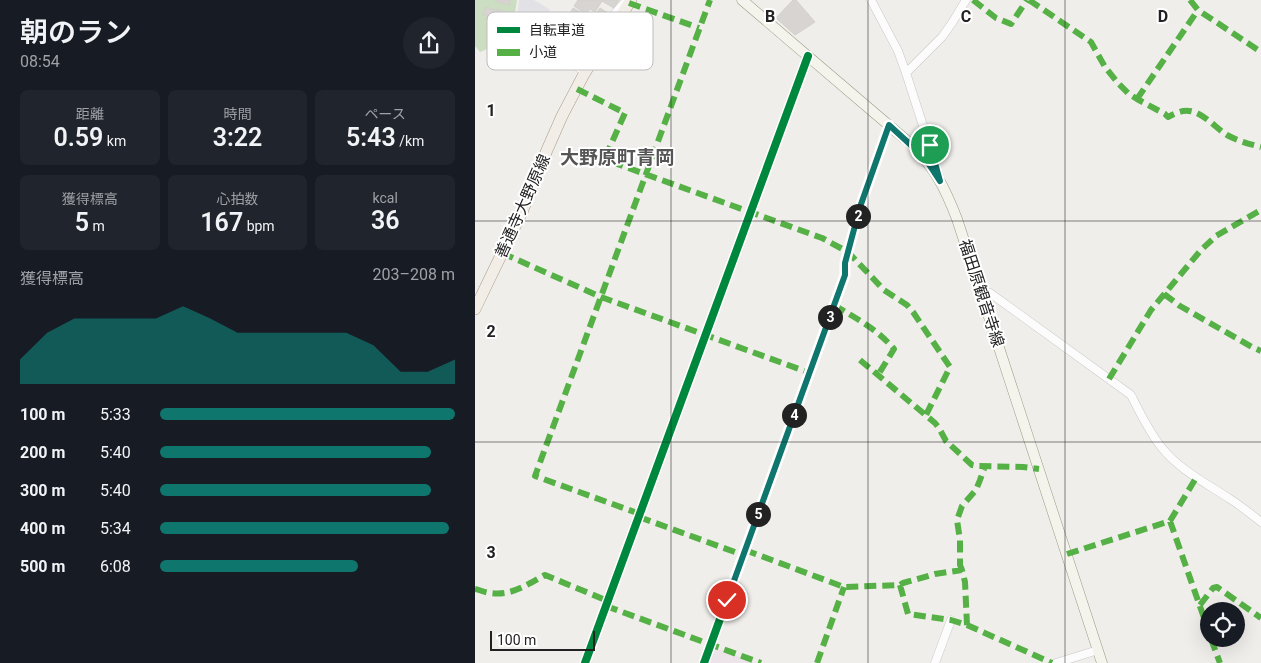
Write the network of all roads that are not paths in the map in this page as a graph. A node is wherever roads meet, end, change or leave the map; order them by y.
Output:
1 (628, 0) edge
2 (631, 0) edge
3 (742, 0) edge
4 (871, 0) edge
5 (966, 0) edge
6 (616, 12) edge
7 (623, 12) edge
8 (808, 56) junction
9 (578, 70) edge
10 (584, 70) edge
11 (587, 70) edge
12 (906, 73) junction
13 (584, 74) junction
14 (889, 125) junction
15 (940, 181) junction
16 (980, 289) junction
17 (475, 310) edge
18 (1261, 522) edge
19 (951, 620) dead end
20 (1098, 650) junction
21 (585, 663) edge
22 (704, 663) edge
23 (935, 663) edge
24 (1056, 663) edge
25 (1102, 663) edge

1 - 6 street
2 - 7 main road, 善通寺大野原線
3 - 8 main road, 福田原観音寺線
4 - 12 street
5 - 12 street
8 - 14 main road, 福田原観音寺線
8 - 21 street
9 - 13 lane
10 - 13 street
11 - 13 main road, 善通寺大野原線
12 - 15 street
13 - 17 main road, 善通寺大野原線
14 - 15 main road, 福田原観音寺線
14 - 22 street
15 - 16 main road, 福田原観音寺線
16 - 18 street
16 - 20 main road, 福田原観音寺線
19 - 23 street
20 - 24 street
20 - 25 main road, 福田原観音寺線

